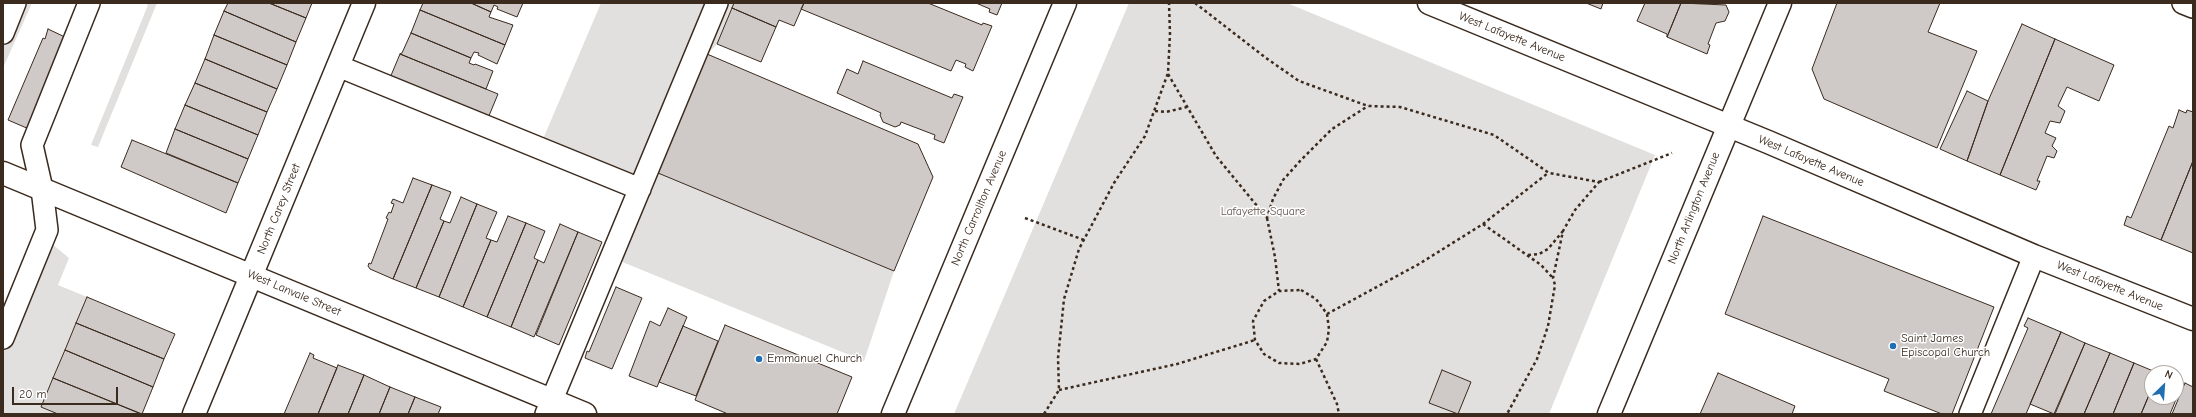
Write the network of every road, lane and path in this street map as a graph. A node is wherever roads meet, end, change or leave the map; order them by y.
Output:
1 (15, 3) edge
2 (89, 3) edge
3 (364, 3) edge
4 (717, 3) edge
5 (1066, 3) edge
6 (1169, 3) edge
7 (1195, 3) edge
8 (1429, 3) edge
9 (1780, 3) edge
10 (2182, 3) edge
11 (2193, 7) edge
12 (3, 33) edge
13 (338, 66) junction
14 (1168, 73) junction
15 (1368, 106) junction
16 (1188, 107) junction
17 (1155, 111) junction
18 (1728, 126) junction
19 (1672, 153) dead end
20 (3, 173) edge
21 (1549, 173) junction
22 (1599, 182) junction
23 (42, 189) junction
24 (640, 190) junction
25 (1025, 218) dead end
26 (1267, 218) junction
27 (1483, 224) junction
28 (1563, 231) junction
29 (1084, 240) junction
30 (1528, 255) junction
31 (2034, 256) junction
32 (251, 276) junction
33 (1553, 278) junction
34 (1279, 291) junction
35 (1327, 314) junction
36 (2193, 320) edge
37 (3, 338) edge
38 (1255, 340) junction
39 (1316, 359) junction
40 (1059, 390) junction
41 (549, 407) edge
42 (194, 414) edge
43 (585, 414) edge
44 (893, 414) edge
45 (1044, 414) edge
46 (1339, 414) edge
47 (1507, 414) edge
48 (1609, 414) edge
49 (1970, 414) edge

1 - 12 lane
2 - 23 lane
3 - 13 street, North Carey Street
4 - 24 lane
5 - 44 street, North Carrollton Avenue
6 - 14 path
7 - 15 path
8 - 18 street, West Lafayette Avenue
9 - 18 street, North Arlington Avenue
10 - 11 lane
13 - 24 lane
13 - 32 street, North Carey Street
14 - 16 path
14 - 17 path
15 - 21 path
15 - 26 path
16 - 17 path
16 - 26 path
17 - 29 path
18 - 31 street, West Lafayette Avenue
18 - 48 street, North Arlington Avenue
19 - 22 path
20 - 23 street, West Lanvale Street
21 - 22 path
21 - 27 path
22 - 28 path
23 - 32 street, West Lanvale Street
23 - 37 lane
24 - 41 lane
25 - 29 path
26 - 34 path
27 - 30 path
27 - 35 path
28 - 30 path
28 - 33 path
29 - 40 path
30 - 33 path
31 - 36 street, West Lafayette Avenue
31 - 49 lane
32 - 41 street, West Lanvale Street
32 - 42 street, North Carey Street
33 - 47 path
34 - 35 path
34 - 38 path
35 - 39 path
38 - 39 path
38 - 40 path
39 - 46 path
40 - 45 path
41 - 43 street, West Lanvale Street

